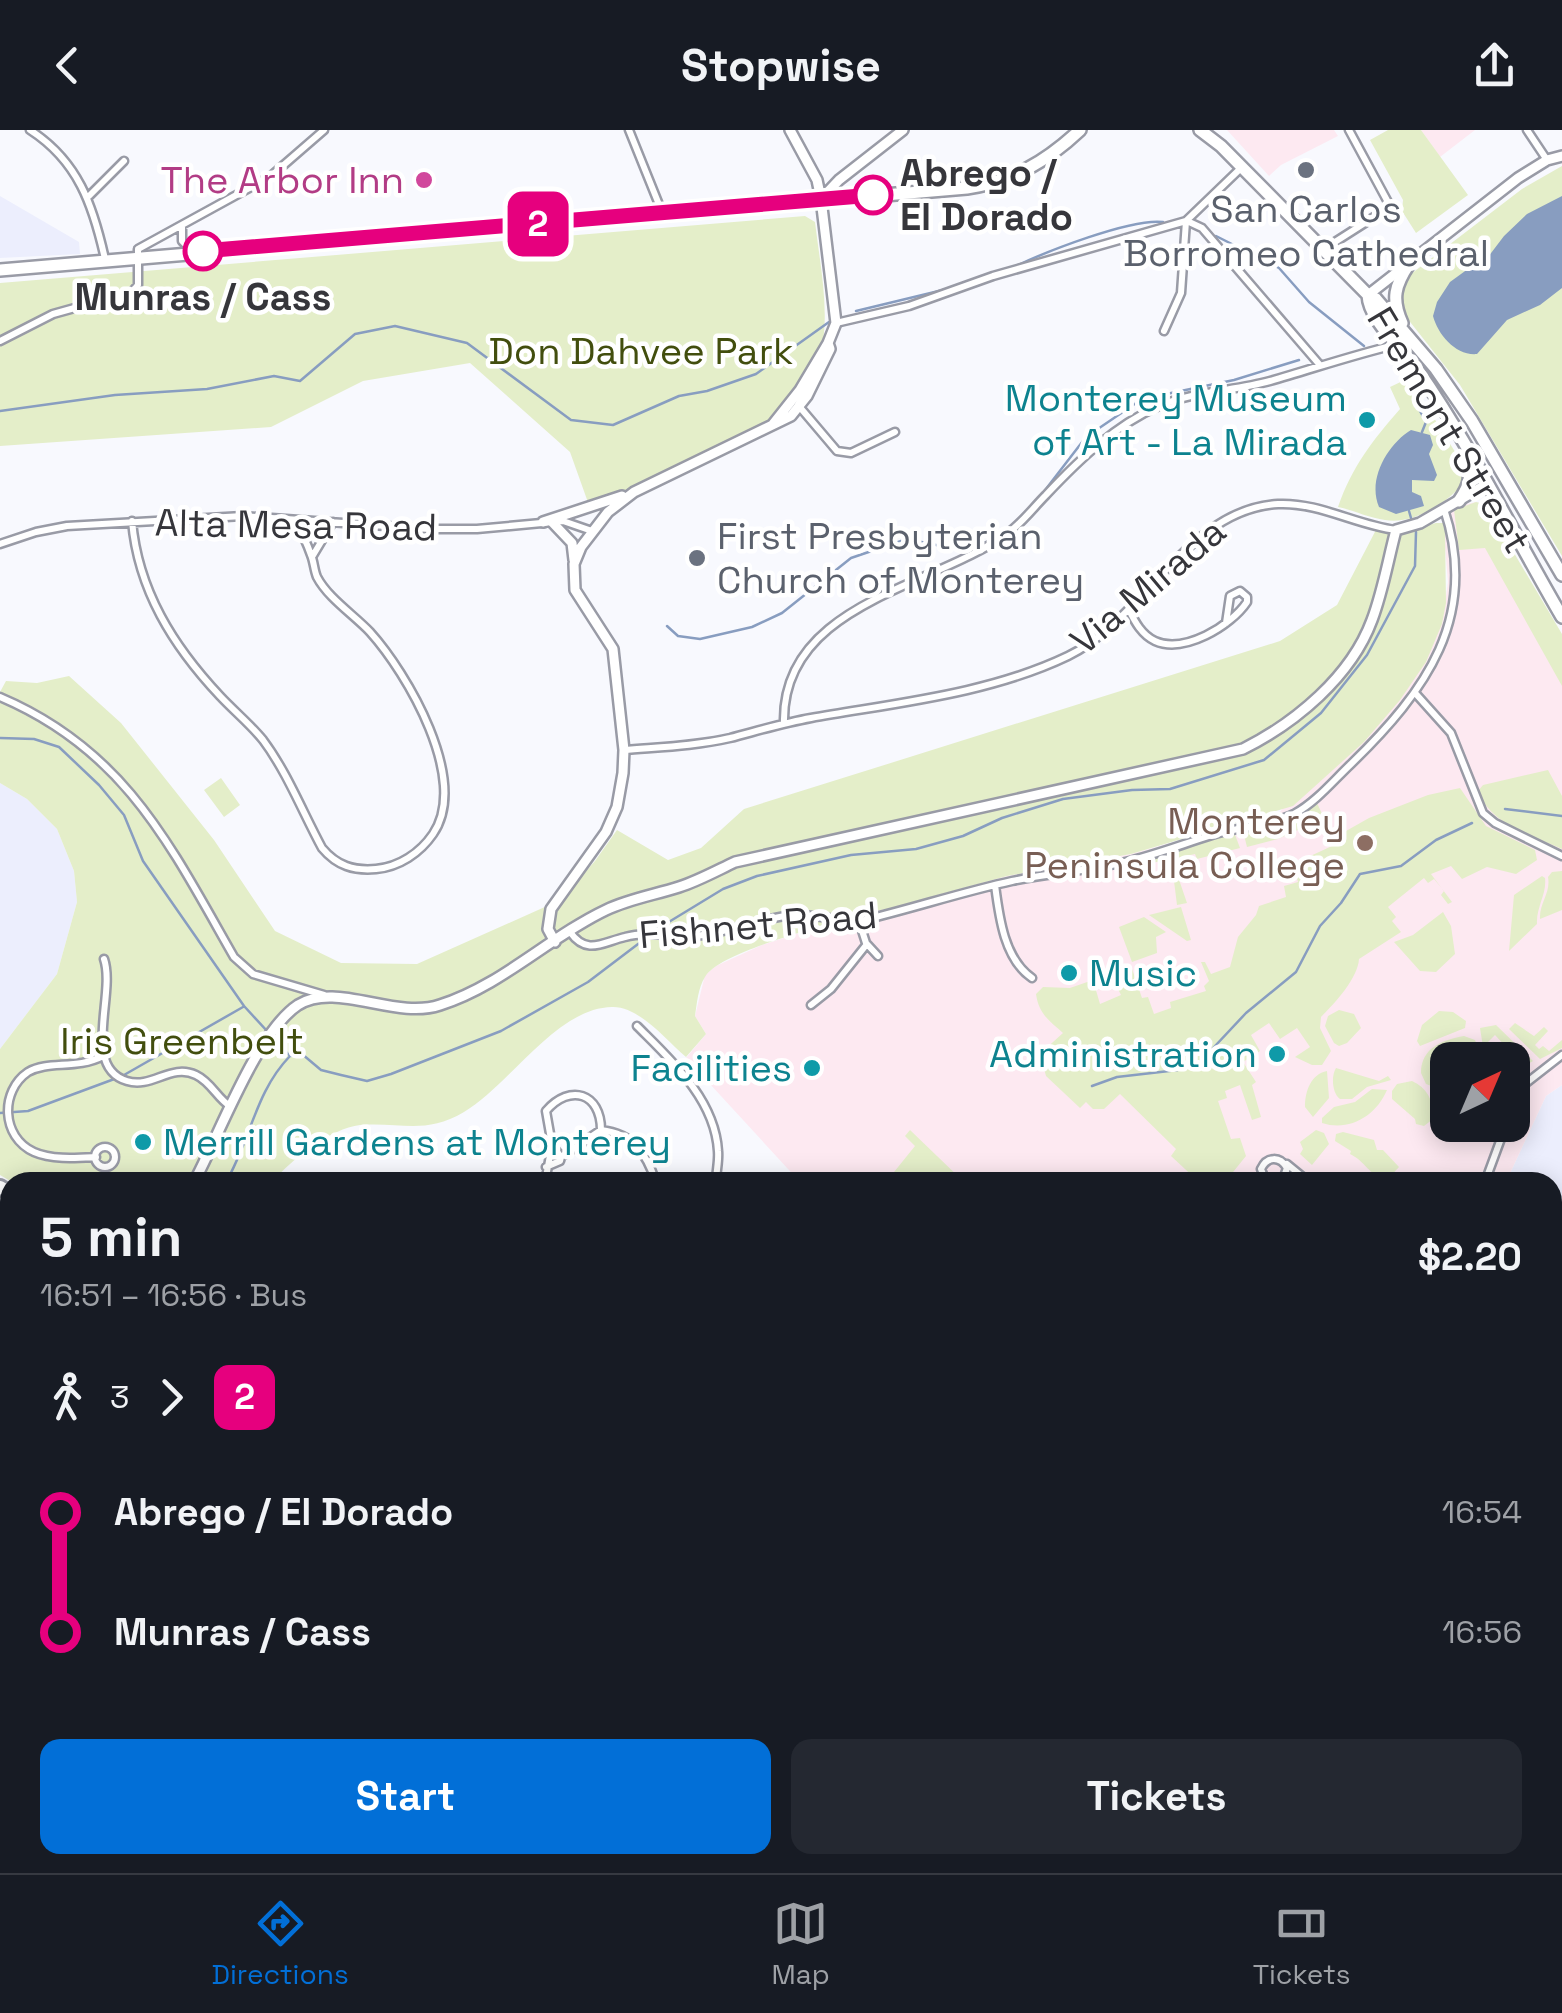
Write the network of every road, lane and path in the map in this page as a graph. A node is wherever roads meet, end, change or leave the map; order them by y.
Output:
1 (30, 130) edge
2 (324, 130) edge
3 (629, 130) edge
4 (790, 130) edge
5 (903, 130) edge
6 (1080, 130) edge
7 (1200, 130) edge
8 (1214, 130) edge
9 (1349, 130) edge
10 (1527, 130) edge
11 (1221, 146) junction
12 (1562, 156) edge
13 (1547, 160) junction
14 (124, 161) dead end
15 (1241, 168) junction
16 (89, 196) junction
17 (822, 199) junction
18 (663, 214) junction
19 (186, 221) junction
20 (1186, 221) junction
21 (1324, 249) junction
22 (193, 252) junction
23 (138, 257) junction
24 (105, 258) junction
25 (1409, 264) junction
26 (0, 270) edge
27 (1368, 294) junction
28 (836, 323) junction
29 (1164, 330) dead end
30 (1403, 340) junction
31 (0, 341) edge
32 (828, 344) junction
33 (1319, 364) junction
34 (806, 380) junction
35 (800, 406) junction
36 (773, 424) junction
37 (895, 432) dead end
38 (1464, 444) junction
39 (1492, 455) junction
40 (1487, 484) junction
41 (1513, 491) junction
42 (634, 492) junction
43 (1459, 501) junction
44 (1444, 509) junction
45 (295, 520) junction
46 (132, 521) junction
47 (333, 522) junction
48 (548, 522) junction
49 (1396, 530) junction
50 (592, 531) junction
51 (0, 544) edge
52 (312, 557) junction
53 (574, 564) junction
54 (1562, 575) edge
55 (1129, 610) junction
56 (1562, 617) edge
57 (1226, 623) junction
58 (1416, 694) junction
59 (0, 697) edge
60 (784, 723) junction
61 (624, 750) junction
62 (1562, 856) edge
63 (995, 886) junction
64 (860, 921) junction
65 (570, 932) junction
66 (555, 942) junction
67 (867, 944) junction
68 (878, 956) dead end
69 (104, 959) dead end
70 (1032, 978) dead end
71 (327, 996) junction
72 (811, 1004) dead end
73 (637, 1026) dead end
74 (1562, 1055) edge
75 (102, 1056) junction
76 (1530, 1081) edge
77 (232, 1108) junction
78 (602, 1130) junction
79 (1499, 1142) edge
80 (552, 1145) junction
81 (561, 1157) junction
82 (96, 1158) dead end
83 (1282, 1161) junction
84 (546, 1167) junction
85 (199, 1172) edge
86 (546, 1172) edge
87 (651, 1172) edge
88 (717, 1172) edge
89 (1262, 1172) edge
90 (1288, 1172) edge
91 (1296, 1172) edge
92 (1488, 1172) edge

1 - 16 street
2 - 19 street
3 - 18 street
4 - 17 street
5 - 17 street
6 - 17 main road
7 - 11 main road, Fremont Street
8 - 11 main road, Fremont Street
9 - 21 street
10 - 13 street
11 - 15 main road, Fremont Street
12 - 13 street
13 - 25 street
14 - 16 street
15 - 20 street
15 - 21 main road, Fremont Street
16 - 24 street
17 - 18 main road
17 - 28 street
18 - 22 main road
19 - 22 street
19 - 23 street
20 - 28 street
20 - 29 street
20 - 33 street
21 - 27 main road, Fremont Street
22 - 23 main road
23 - 24 main road
23 - 31 street
24 - 26 main road
25 - 27 street
25 - 30 main road
27 - 30 main road, Fremont Street
28 - 32 street
30 - 33 street
30 - 38 main road, Fremont Street
30 - 39 main road, Fremont Street
32 - 34 street
32 - 35 street
33 - 60 street
34 - 35 street
34 - 36 street
35 - 36 street
35 - 37 street
36 - 42 street
38 - 40 main road, Fremont Street
38 - 43 main road
39 - 40 main road
39 - 41 main road, Fremont Street
40 - 41 main road
40 - 43 street
40 - 56 main road, Fremont Street
41 - 54 main road, Fremont Street
42 - 48 street
42 - 50 street
43 - 44 street
44 - 49 street
44 - 58 street, Fishnet Road
45 - 46 street, Alta Mesa Road
45 - 47 street, Alta Mesa Road
45 - 52 street
46 - 51 street, Alta Mesa Road
46 - 52 street
47 - 48 street, Alta Mesa Road
47 - 52 street
48 - 50 street, Alta Mesa Road
48 - 53 street
49 - 55 street, Via Mirada
49 - 65 street
50 - 53 street
53 - 61 street
55 - 57 street
55 - 60 street, Via Mirada
57 - 57 street
58 - 62 street
58 - 63 street, Fishnet Road
59 - 71 street
60 - 61 street, Via Mirada
61 - 66 street
63 - 64 street, Fishnet Road
63 - 70 street
64 - 65 street, Fishnet Road
64 - 67 street
65 - 66 street
66 - 71 street
67 - 68 street
67 - 72 street
69 - 75 street
71 - 77 street
73 - 88 street
74 - 76 street
75 - 77 street
75 - 82 street
77 - 85 street
78 - 80 street
78 - 81 street
78 - 87 street
79 - 92 street
80 - 81 street
80 - 84 street
81 - 84 street
83 - 89 street
83 - 90 street
83 - 91 street
84 - 86 street

